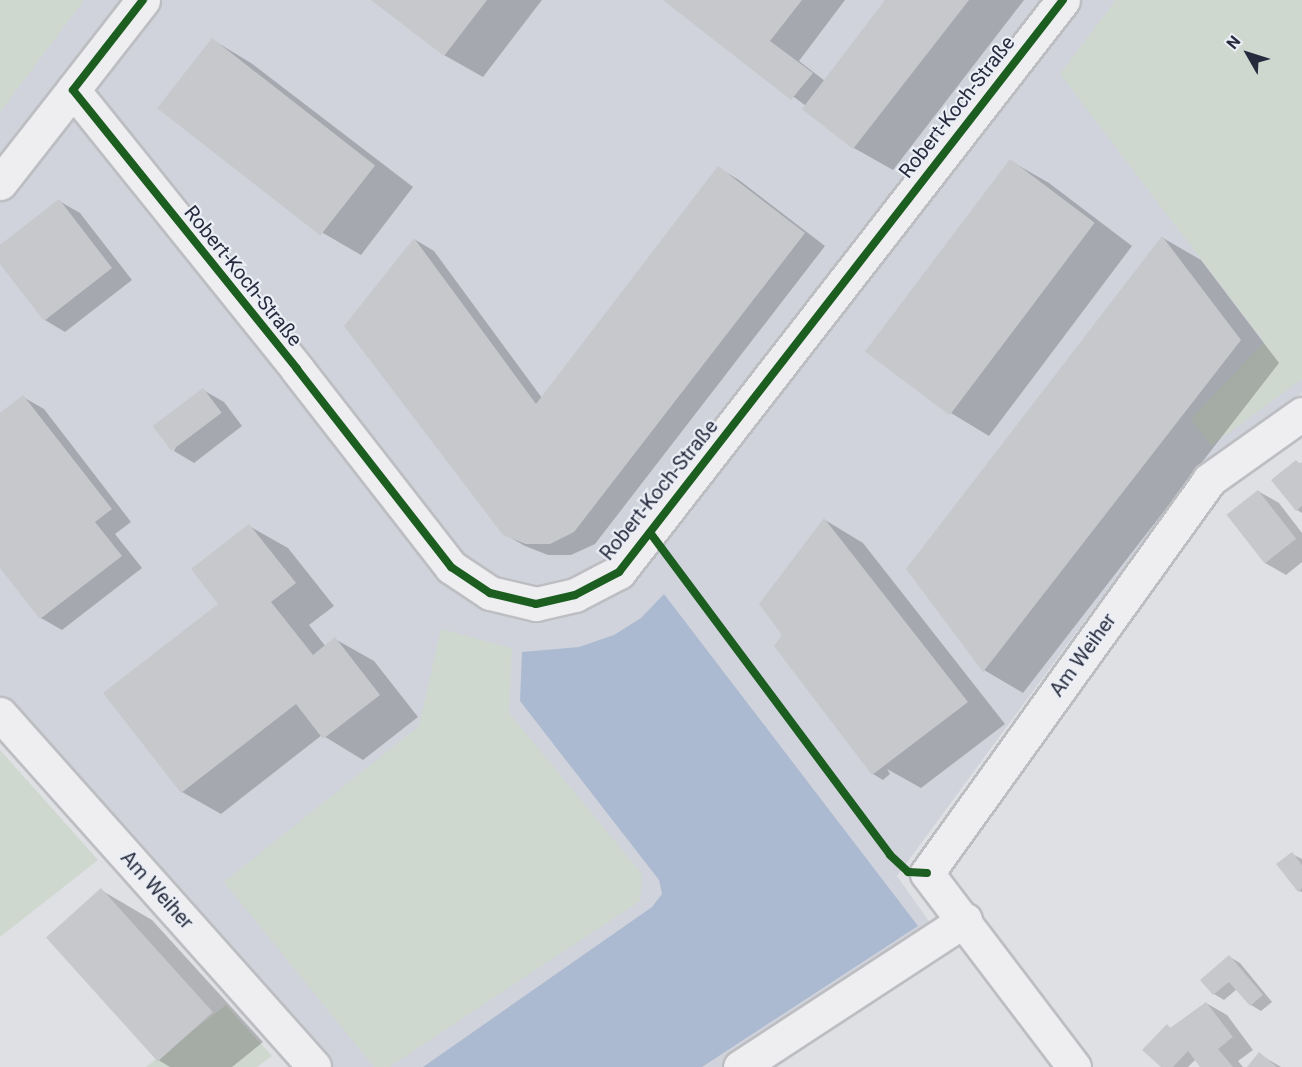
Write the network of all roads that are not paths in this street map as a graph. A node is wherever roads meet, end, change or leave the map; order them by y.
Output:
1 (142, 0) edge
2 (1063, 0) edge
3 (73, 90) junction
4 (0, 183) edge
5 (1302, 414) edge
6 (0, 714) edge
7 (965, 920) junction
8 (314, 1067) edge
9 (740, 1067) edge
10 (1074, 1067) edge

1 - 3 street
2 - 3 street, Robert-Koch-Straße
3 - 4 street
5 - 7 street, Am Weiher
6 - 8 street, Am Weiher
7 - 9 street
7 - 10 street, Am Weiher

